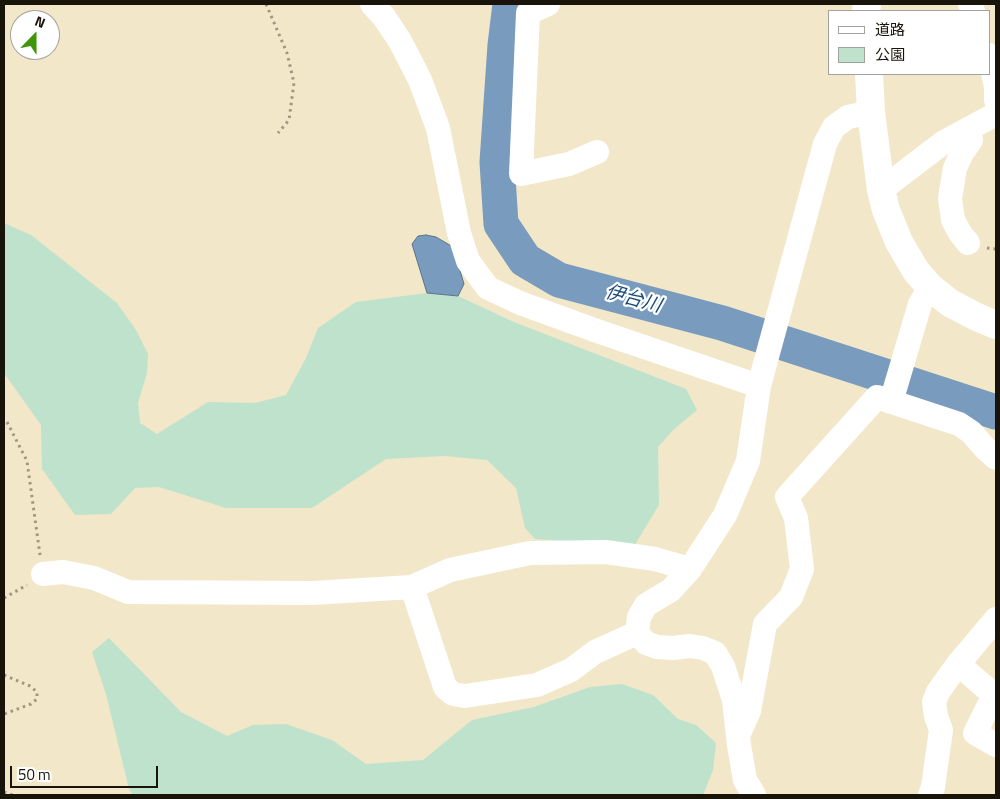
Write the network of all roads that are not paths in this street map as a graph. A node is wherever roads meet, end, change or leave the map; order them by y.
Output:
1 (372, 4) edge
2 (548, 4) edge
3 (990, 60) edge
4 (869, 75) edge
5 (996, 100) edge
6 (871, 112) junction
7 (996, 114) edge
8 (970, 128) junction
9 (597, 152) dead end
10 (881, 190) junction
11 (968, 243) dead end
12 (930, 287) junction
13 (996, 325) edge
14 (759, 386) junction
15 (892, 399) junction
16 (996, 458) edge
17 (690, 569) junction
18 (43, 574) road end
19 (412, 587) junction
20 (996, 619) edge
21 (637, 633) junction
22 (958, 664) junction
23 (738, 736) junction
24 (996, 745) edge
25 (754, 795) edge
26 (930, 795) edge

1 - 14 street
2 - 9 street
3 - 5 street
4 - 6 main road
6 - 10 main road
6 - 14 street
7 - 8 street
8 - 10 street
8 - 11 street
10 - 12 main road
12 - 13 main road
12 - 15 street
14 - 17 street
15 - 16 street
15 - 23 street
17 - 19 street
17 - 21 street
18 - 19 street
19 - 21 street
20 - 22 street
21 - 23 street
22 - 24 street
22 - 26 street
23 - 25 street

